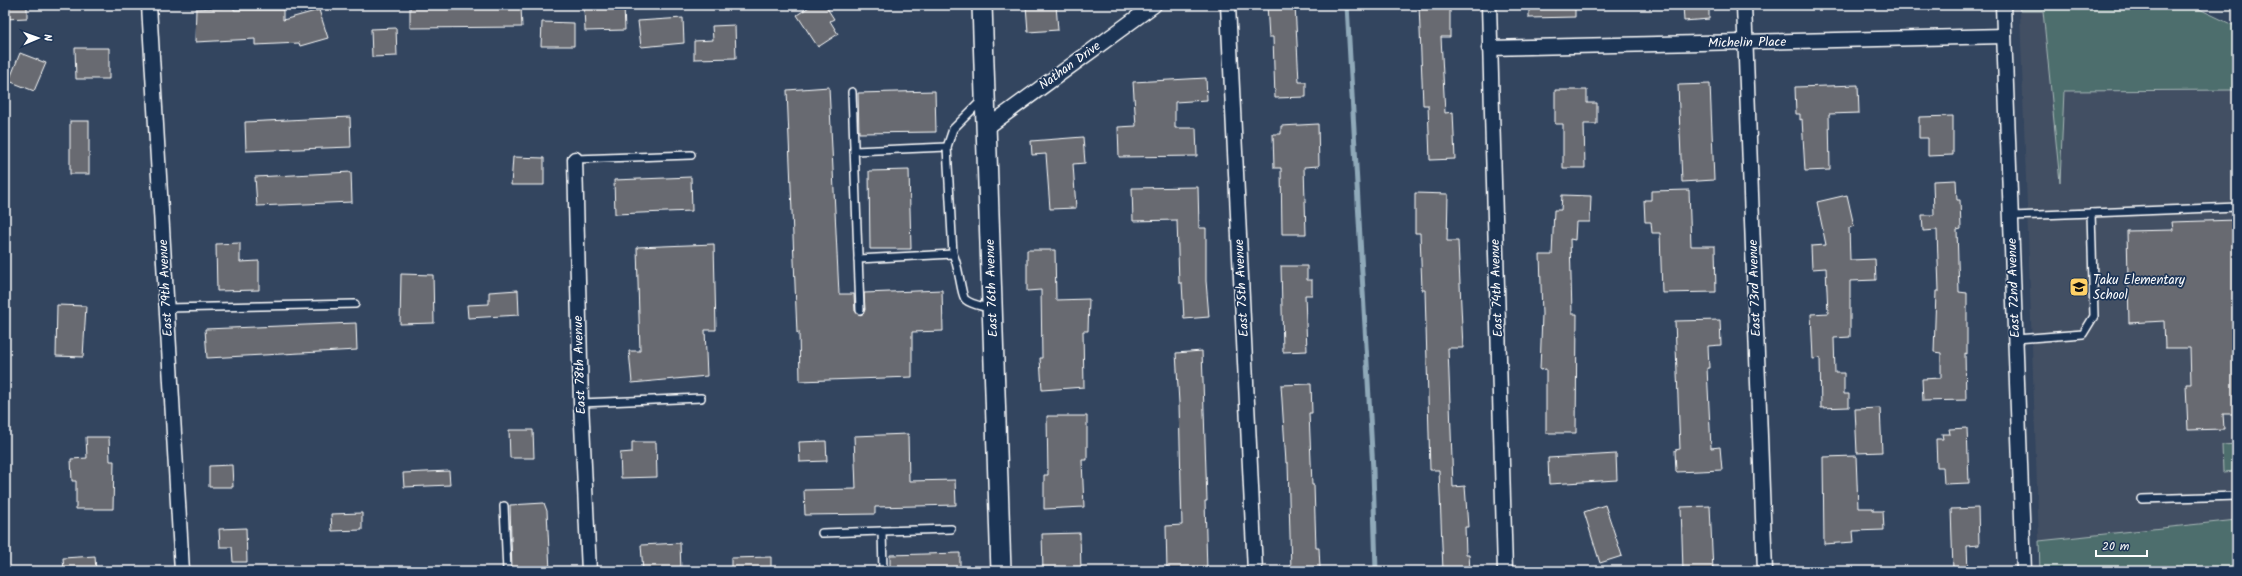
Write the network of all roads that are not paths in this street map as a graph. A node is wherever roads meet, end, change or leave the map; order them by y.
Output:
1 (149, 5) edge
2 (982, 5) edge
3 (1154, 5) edge
4 (1228, 5) edge
5 (1489, 5) edge
6 (1744, 5) edge
7 (2003, 5) edge
8 (2004, 36) junction
9 (1746, 43) junction
10 (1489, 48) junction
11 (852, 92) dead end
12 (985, 97) junction
13 (986, 128) junction
14 (947, 147) junction
15 (854, 151) junction
16 (691, 155) dead end
17 (575, 158) joint
18 (2237, 207) edge
19 (2092, 212) junction
20 (2011, 216) junction
21 (953, 254) junction
22 (858, 259) junction
23 (355, 304) dead end
24 (167, 308) junction
25 (992, 309) junction
26 (860, 310) dead end
27 (2016, 339) junction
28 (701, 398) dead end
29 (581, 403) junction
30 (2237, 496) edge
31 (2142, 499) dead end
32 (504, 506) dead end
33 (951, 528) dead end
34 (882, 530) junction
35 (822, 533) dead end
36 (182, 571) edge
37 (507, 571) edge
38 (589, 571) edge
39 (883, 571) edge
40 (1001, 571) edge
41 (1255, 571) edge
42 (1505, 571) edge
43 (1765, 571) edge
44 (2024, 571) edge

1 - 24 street, East 79th Avenue
2 - 12 street, East 76th Avenue
3 - 13 street, Nathan Drive
4 - 41 street, East 75th Avenue
5 - 10 street, East 74th Avenue
6 - 9 street, East 73rd Avenue
7 - 8 street, East 72nd Avenue
8 - 9 street, Michelin Place
8 - 20 street, East 72nd Avenue
9 - 10 street, Michelin Place
9 - 43 street, East 73rd Avenue
10 - 42 street, East 74th Avenue
11 - 15 lane
12 - 13 street, East 76th Avenue
12 - 14 lane
13 - 25 street, East 76th Avenue
14 - 15 lane
14 - 21 lane
15 - 22 lane
16 - 17 lane
17 - 29 street, East 78th Avenue
18 - 19 lane
19 - 20 lane
19 - 27 lane
20 - 27 street, East 72nd Avenue
21 - 22 lane
21 - 25 lane
22 - 26 lane
23 - 24 lane
24 - 36 street, East 79th Avenue
25 - 40 street, East 76th Avenue
27 - 44 street, East 72nd Avenue
28 - 29 lane
29 - 38 street, East 78th Avenue
30 - 31 lane
32 - 37 lane
33 - 34 lane
34 - 35 lane
34 - 39 lane

